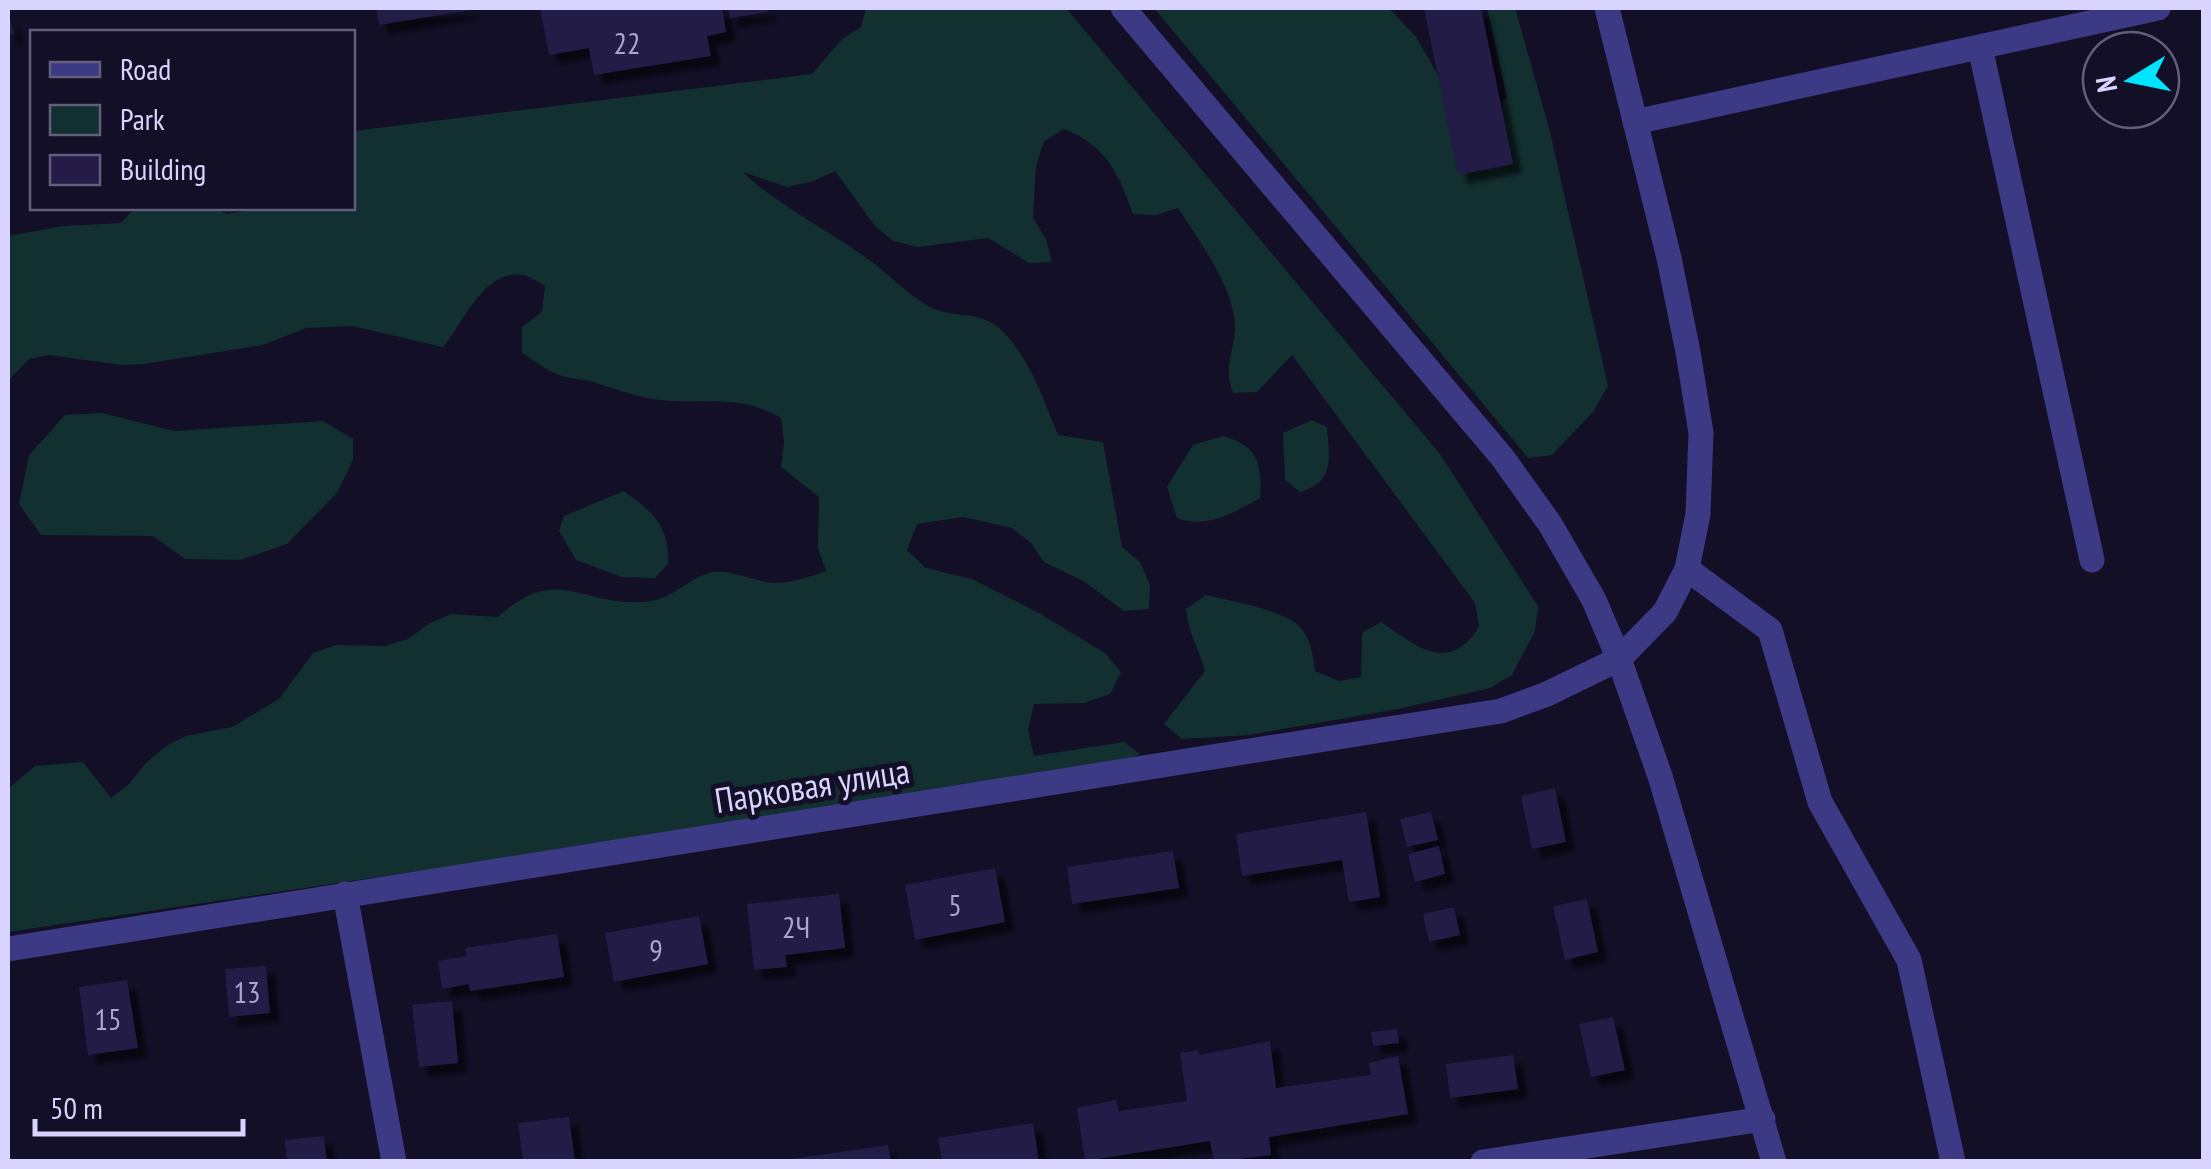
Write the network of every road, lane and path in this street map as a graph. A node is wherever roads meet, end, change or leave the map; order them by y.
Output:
1 (1122, 8) edge
2 (1607, 8) edge
3 (2158, 8) edge
4 (1980, 47) junction
5 (1636, 122) junction
6 (2092, 560) dead end
7 (1686, 569) junction
8 (1618, 659) junction
9 (345, 894) junction
10 (8, 950) edge
11 (1762, 1118) junction
12 (394, 1162) edge
13 (1483, 1162) edge
14 (1774, 1162) edge
15 (1954, 1162) edge

1 - 8 street
2 - 5 street, Парковая улица
3 - 4 street
4 - 5 street
4 - 6 street
5 - 7 street, Парковая улица
7 - 8 street, Парковая улица
7 - 15 street
8 - 9 street, Парковая улица
8 - 11 street
9 - 10 street, Парковая улица
9 - 12 street
11 - 13 street
11 - 14 street

